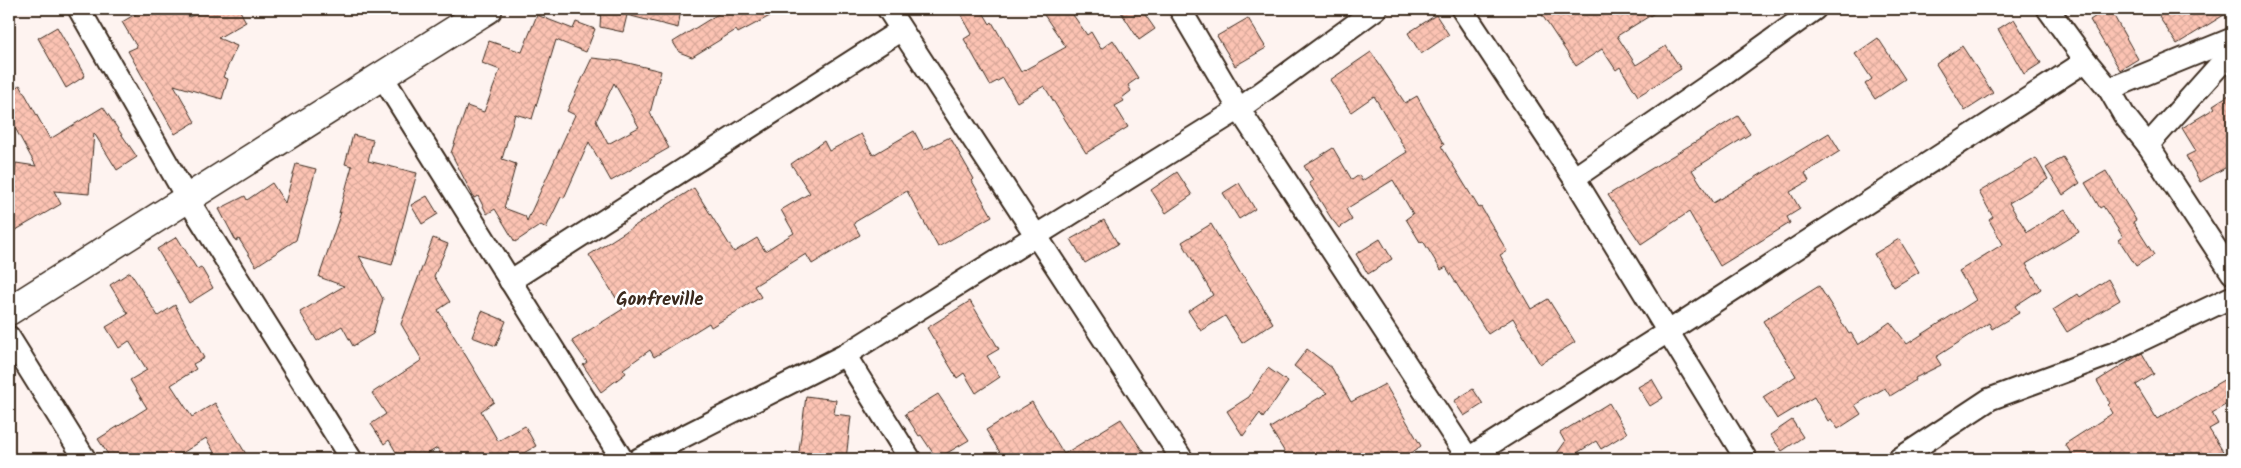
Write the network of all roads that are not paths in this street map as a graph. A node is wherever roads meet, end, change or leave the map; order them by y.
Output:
1 (79, 9) edge
2 (488, 9) edge
3 (888, 9) edge
4 (1180, 9) edge
5 (1376, 9) edge
6 (1462, 9) edge
7 (1815, 9) edge
8 (2048, 9) edge
9 (901, 30) junction
10 (2232, 39) edge
11 (2232, 52) edge
12 (2086, 61) junction
13 (382, 76) junction
14 (2109, 90) junction
15 (1239, 109) junction
16 (2148, 145) junction
17 (1574, 178) junction
18 (188, 198) junction
19 (1038, 236) junction
20 (2232, 273) edge
21 (510, 281) junction
22 (2232, 297) edge
23 (9, 310) edge
24 (1669, 331) junction
25 (9, 337) edge
26 (846, 356) junction
27 (85, 459) edge
28 (351, 459) edge
29 (622, 459) edge
30 (638, 459) edge
31 (910, 459) edge
32 (1182, 459) edge
33 (1468, 459) edge
34 (1746, 459) edge
35 (1899, 459) edge

1 - 18 street
2 - 13 street
3 - 9 street
4 - 15 street
5 - 15 street
6 - 17 street
7 - 17 street
8 - 12 street
9 - 19 street
9 - 21 street
10 - 14 street
11 - 16 street
12 - 14 street
12 - 24 street
13 - 18 street
13 - 21 street
14 - 16 street
15 - 19 street
15 - 33 street
16 - 20 street
17 - 24 street
18 - 23 street
18 - 28 street
19 - 26 street
19 - 32 street
21 - 29 street
22 - 35 street
24 - 33 street
24 - 34 street
25 - 27 street
26 - 30 street
26 - 31 street

